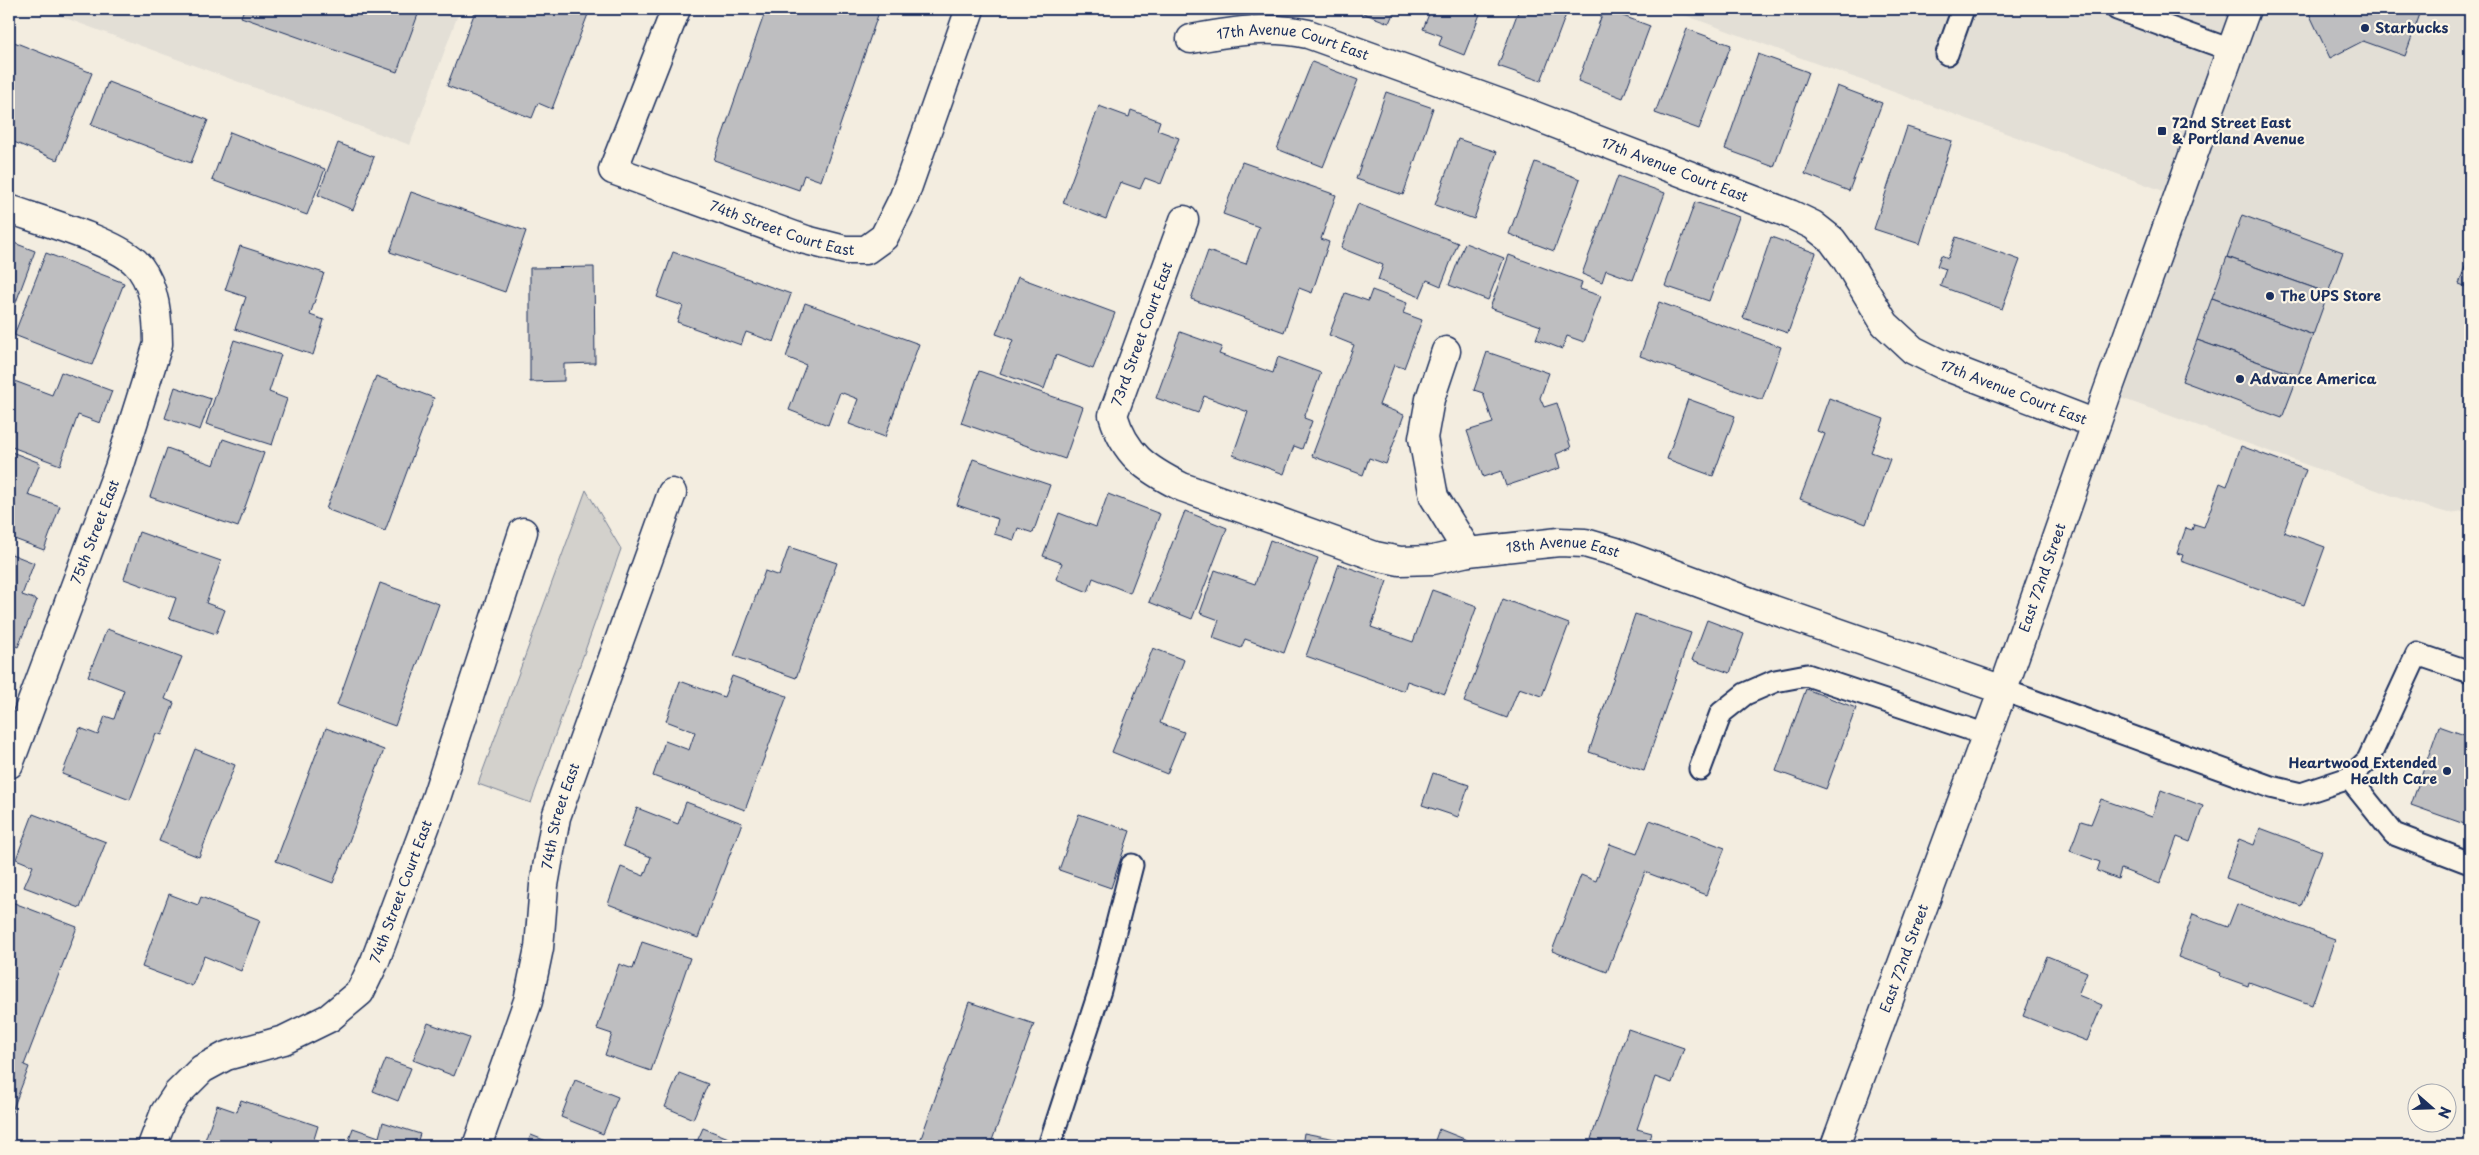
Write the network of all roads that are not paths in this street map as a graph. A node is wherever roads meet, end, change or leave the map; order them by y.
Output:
1 (676, 9) edge
2 (970, 9) edge
3 (1963, 9) edge
4 (2117, 9) edge
5 (2246, 9) edge
6 (1191, 39) dead end
7 (2231, 50) junction
8 (1946, 54) dead end
9 (9, 209) edge
10 (1184, 220) dead end
11 (1446, 351) dead end
12 (2096, 424) junction
13 (1127, 447) joint
14 (672, 493) dead end
15 (523, 532) dead end
16 (1468, 552) junction
17 (2470, 672) edge
18 (2003, 690) junction
19 (1987, 735) junction
20 (9, 764) edge
21 (1700, 769) dead end
22 (2349, 778) junction
23 (2470, 863) edge
24 (1132, 865) dead end
25 (152, 1146) edge
26 (477, 1146) edge
27 (1049, 1146) edge
28 (1836, 1146) edge

1 - 2 street, 74th Street Court East
3 - 8 lane
4 - 7 lane
5 - 7 street, East 72nd Street
6 - 12 street, 17th Avenue Court East
7 - 12 street, East 72nd Street
9 - 20 street, 75th Street East
10 - 13 street, 73rd Street Court East
11 - 16 street
12 - 18 street, East 72nd Street
13 - 16 street, 18th Avenue East
14 - 26 street, 74th Street East
15 - 25 street, 74th Street Court East
16 - 18 street, 18th Avenue East
17 - 22 lane
18 - 19 street, East 72nd Street
18 - 22 lane
19 - 21 lane
19 - 28 street, East 72nd Street
22 - 23 lane
24 - 27 lane

